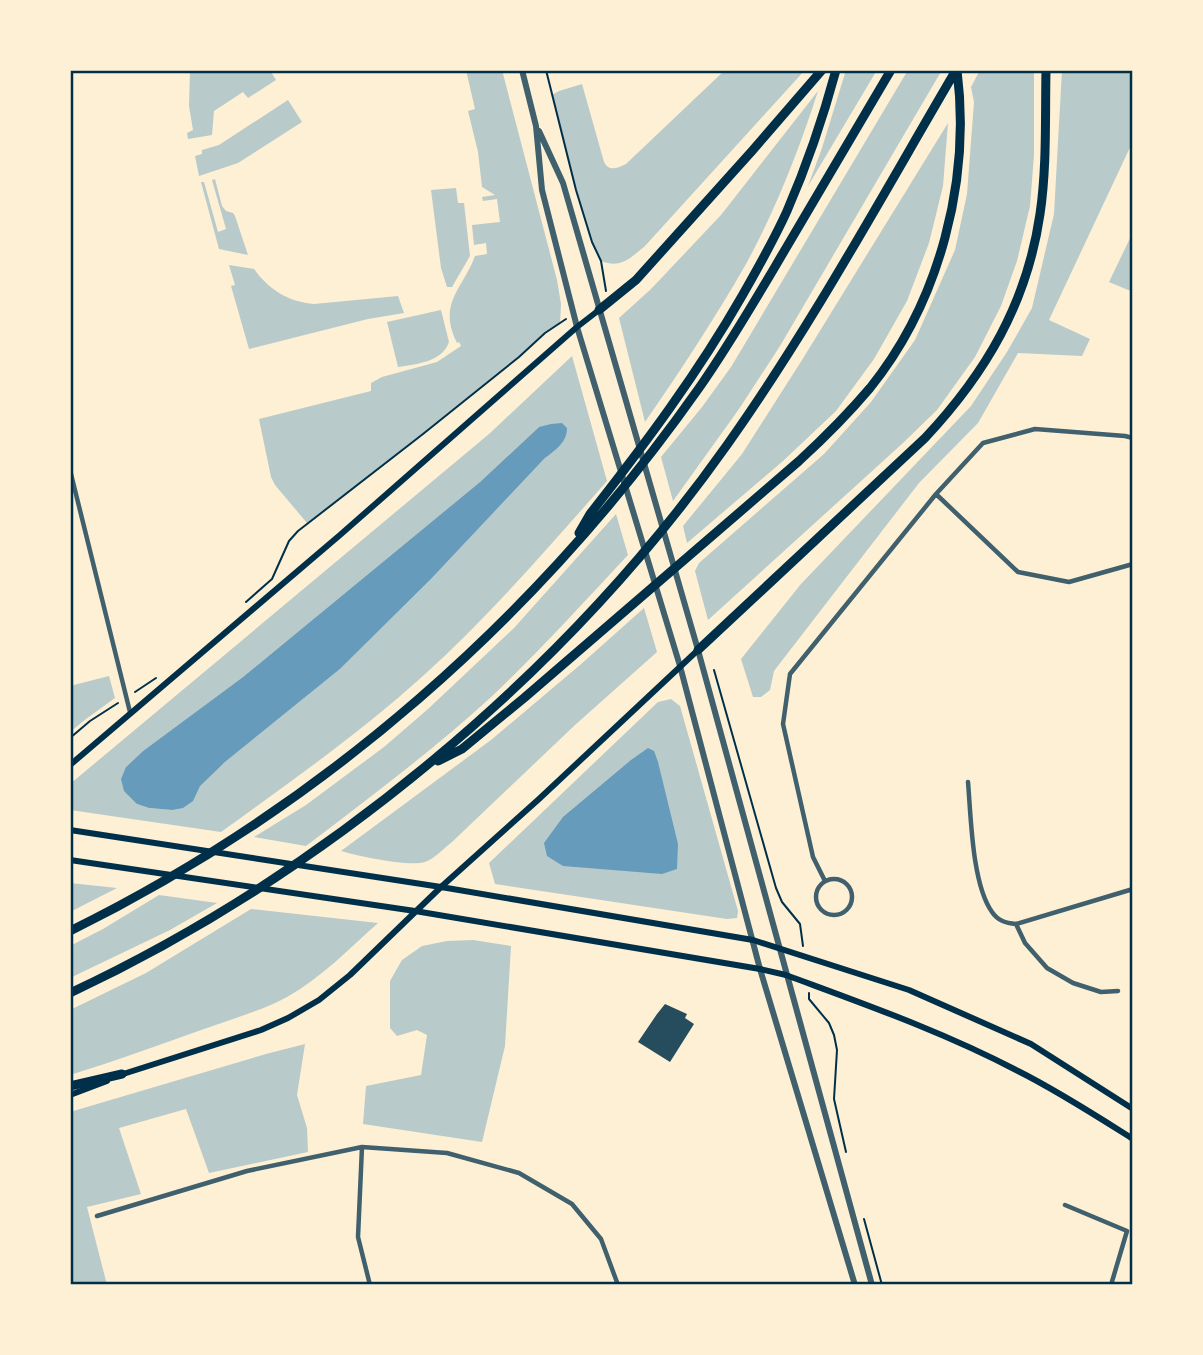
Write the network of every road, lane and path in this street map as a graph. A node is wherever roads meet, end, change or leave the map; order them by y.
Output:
1 (522, 70) edge
2 (546, 70) edge
3 (822, 70) edge
4 (836, 70) edge
5 (891, 70) edge
6 (956, 70) edge
7 (1046, 70) edge
8 (536, 126) junction
9 (595, 297) junction
10 (599, 310) junction
11 (574, 313) junction
12 (577, 327) junction
13 (1133, 438) edge
14 (70, 470) edge
15 (936, 494) junction
16 (570, 550) junction
17 (1133, 564) edge
18 (238, 609) dead end
19 (698, 650) junction
20 (680, 666) junction
21 (160, 676) dead end
22 (127, 696) junction
23 (131, 712) junction
24 (726, 712) dead end
25 (70, 738) edge
26 (70, 765) edge
27 (424, 768) junction
28 (968, 782) dead end
29 (70, 830) edge
30 (70, 860) edge
31 (825, 881) junction
32 (441, 887) junction
33 (1133, 889) edge
34 (415, 911) junction
35 (1016, 924) junction
36 (70, 931) edge
37 (802, 931) dead end
38 (753, 940) junction
39 (778, 947) junction
40 (760, 969) junction
41 (786, 975) junction
42 (1118, 991) dead end
43 (70, 993) edge
44 (809, 999) dead end
45 (122, 1074) junction
46 (70, 1086) edge
47 (70, 1095) edge
48 (1133, 1109) edge
49 (1133, 1139) edge
50 (362, 1147) junction
51 (848, 1160) dead end
52 (1065, 1205) dead end
53 (97, 1216) dead end
54 (863, 1217) dead end
55 (370, 1285) edge
56 (618, 1285) edge
57 (855, 1285) edge
58 (872, 1285) edge
59 (882, 1285) edge
60 (1111, 1285) edge

1 - 8 street
2 - 9 path
3 - 10 highway
4 - 16 highway
5 - 16 highway
6 - 27 highway
6 - 27 highway
7 - 19 highway
8 - 9 street
8 - 11 street
9 - 10 street
10 - 12 main road
10 - 19 street
11 - 12 street
11 - 18 path
12 - 20 street
12 - 23 main road
13 - 15 street
14 - 22 street
15 - 17 street
15 - 31 street
16 - 36 highway
19 - 20 main road
19 - 39 street
20 - 32 main road
20 - 38 street
21 - 22 path
22 - 23 street
22 - 25 path
23 - 26 main road
24 - 37 path
27 - 43 highway
28 - 35 street
29 - 32 main road
30 - 34 main road
31 - 31 street
32 - 34 main road
32 - 38 main road
33 - 35 street
34 - 40 main road
34 - 45 main road
35 - 42 street
38 - 39 main road
38 - 40 street
39 - 41 street
39 - 48 main road
40 - 41 main road
40 - 57 street
41 - 49 main road
41 - 58 street
44 - 51 path
45 - 46 highway
45 - 47 main road
50 - 53 street
50 - 55 street
50 - 56 street
52 - 60 street
54 - 59 path

